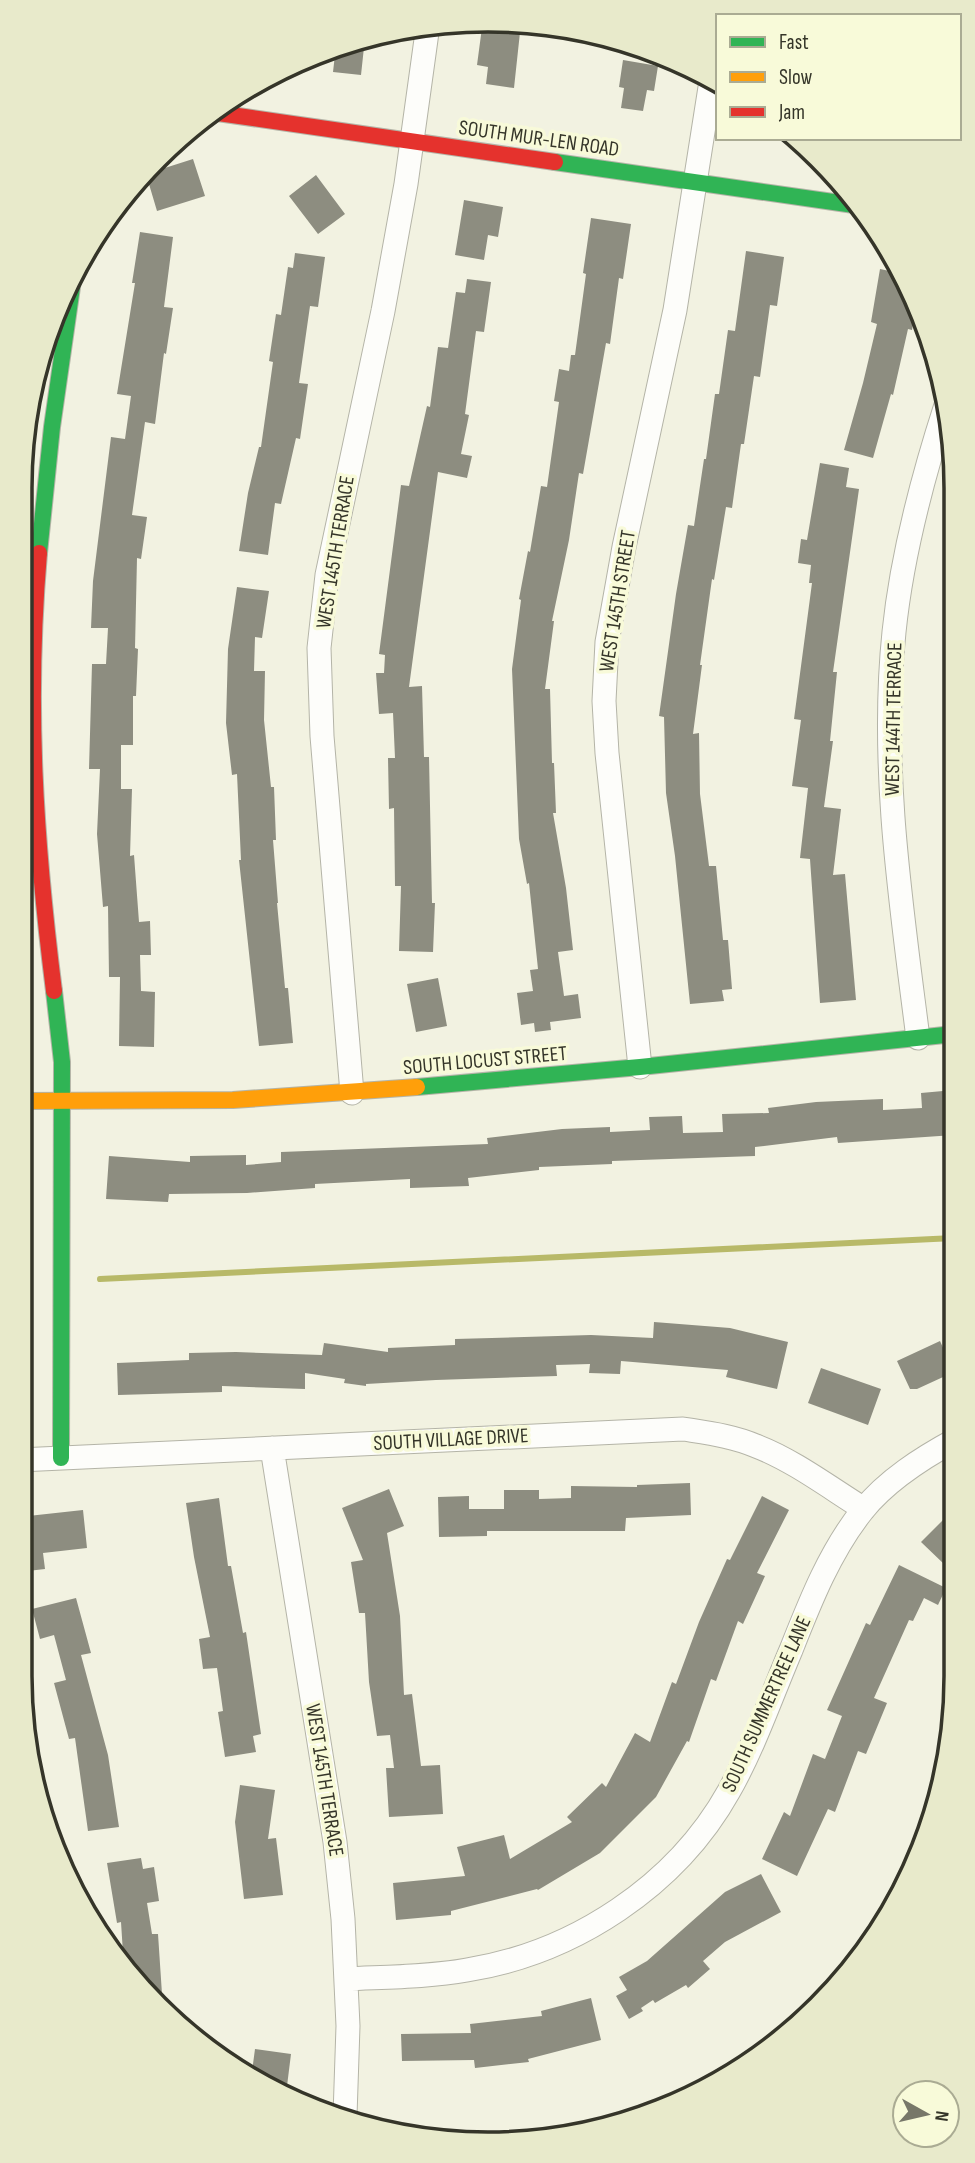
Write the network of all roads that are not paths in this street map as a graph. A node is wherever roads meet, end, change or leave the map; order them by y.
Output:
1 (427, 35) edge
2 (710, 90) edge
3 (226, 114) edge
4 (412, 141) junction
5 (697, 181) junction
6 (843, 203) edge
7 (69, 307) edge
8 (940, 426) edge
9 (32, 685) edge
10 (32, 685) edge
11 (944, 1035) edge
12 (918, 1038) junction
13 (639, 1067) junction
14 (352, 1093) junction
15 (32, 1101) edge
16 (62, 1102) junction
17 (944, 1447) edge
18 (272, 1448) junction
19 (61, 1458) junction
20 (32, 1459) edge
21 (864, 1509) junction
22 (346, 1979) junction
23 (345, 2108) edge

1 - 4 street, WEST 145TH TERRACE
2 - 5 street, WEST 145TH STREET
3 - 4 street, SOUTH MUR-LEN ROAD
4 - 5 street, SOUTH MUR-LEN ROAD
4 - 14 street, WEST 145TH TERRACE
5 - 6 street, SOUTH MUR-LEN ROAD
5 - 13 street, WEST 145TH STREET
7 - 10 street
8 - 12 street, WEST 144TH TERRACE
9 - 16 street
11 - 12 street, SOUTH LOCUST STREET
12 - 13 street, SOUTH LOCUST STREET
13 - 14 street, SOUTH LOCUST STREET
14 - 16 street, SOUTH LOCUST STREET
15 - 16 street, SOUTH LOCUST STREET
16 - 19 street
17 - 21 street, SOUTH SUMMERTREE LANE
18 - 19 street, SOUTH VILLAGE DRIVE
18 - 21 street, SOUTH VILLAGE DRIVE
18 - 22 street, WEST 145TH TERRACE
19 - 20 street, SOUTH VILLAGE DRIVE
21 - 22 street, SOUTH SUMMERTREE LANE
22 - 23 street, WEST 145TH TERRACE

